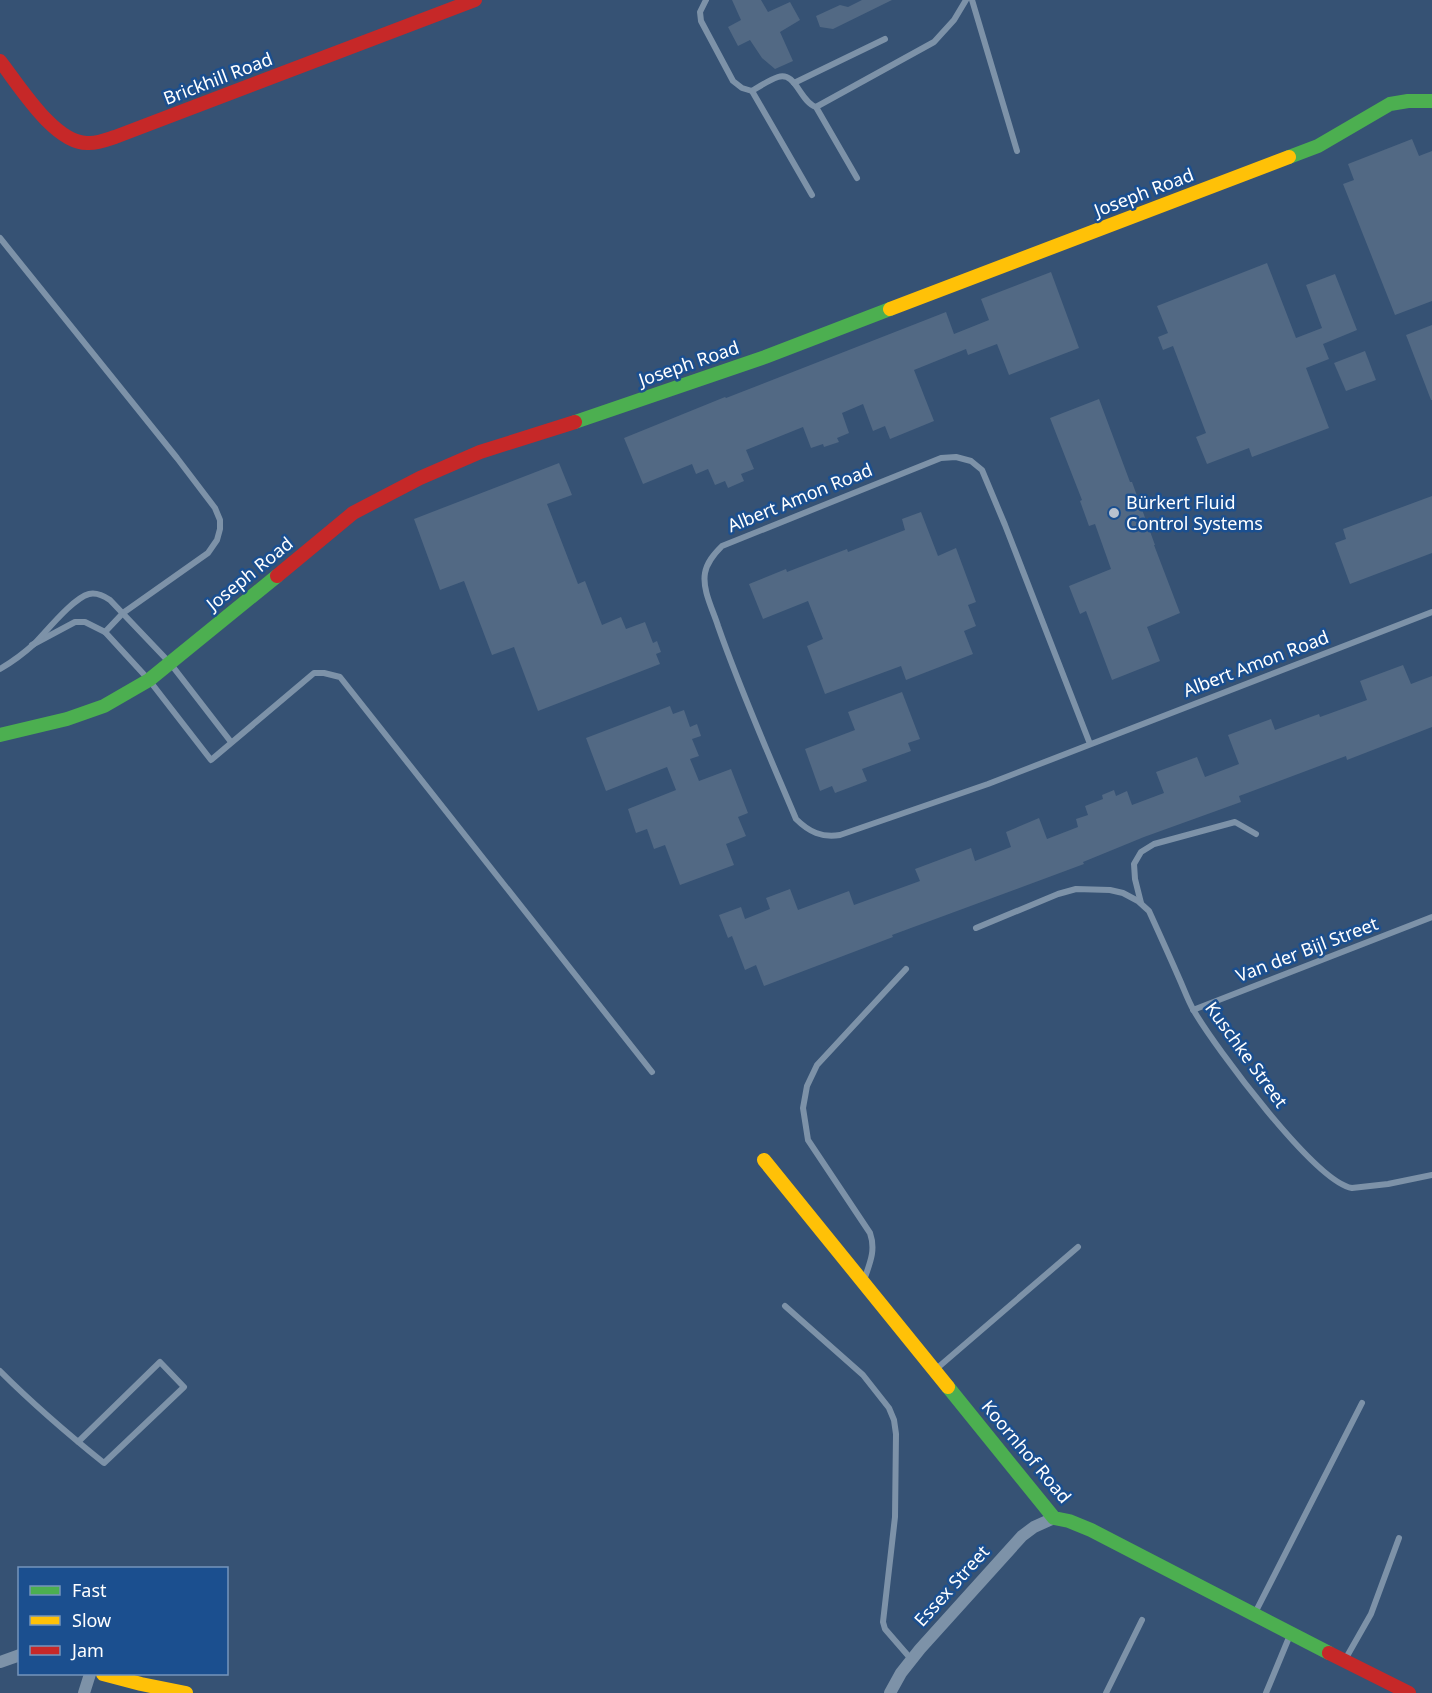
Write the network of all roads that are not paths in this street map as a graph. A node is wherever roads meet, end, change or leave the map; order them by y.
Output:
1 (475, 0) edge
2 (706, 0) edge
3 (966, 0) edge
4 (972, 0) edge
5 (885, 39) dead end
6 (0, 61) edge
7 (794, 83) junction
8 (752, 91) junction
9 (1432, 101) edge
10 (816, 107) junction
11 (1017, 151) dead end
12 (857, 178) dead end
13 (812, 195) dead end
14 (0, 238) edge
15 (1432, 612) edge
16 (123, 614) junction
17 (105, 632) junction
18 (32, 645) junction
19 (170, 663) junction
20 (0, 669) edge
21 (149, 680) junction
22 (0, 735) edge
23 (231, 742) junction
24 (1090, 744) junction
25 (1256, 834) dead end
26 (1141, 904) junction
27 (1432, 916) edge
28 (976, 928) dead end
29 (906, 969) dead end
30 (1193, 1010) junction
31 (652, 1072) dead end
32 (764, 1160) dead end
33 (1432, 1175) edge
34 (1078, 1247) dead end
35 (864, 1282) junction
36 (785, 1306) dead end
37 (934, 1370) junction
38 (0, 1371) edge
39 (1362, 1403) dead end
40 (78, 1442) junction
41 (1054, 1518) junction
42 (1399, 1538) dead end
43 (1254, 1615) junction
44 (1142, 1620) dead end
45 (1290, 1634) junction
46 (18, 1656) edge
47 (912, 1660) junction
48 (1344, 1661) junction
49 (0, 1662) edge
50 (90, 1675) edge
51 (107, 1675) edge
52 (141, 1684) junction
53 (84, 1693) edge
54 (154, 1693) edge
55 (186, 1693) edge
56 (890, 1693) edge
57 (1106, 1693) edge
58 (1266, 1693) edge
59 (1409, 1693) edge

1 - 6 street, Brickhill Road
2 - 8 lane
3 - 10 lane
4 - 11 lane
5 - 7 lane
7 - 8 lane
7 - 10 lane
8 - 13 lane
9 - 19 street, Joseph Road
10 - 12 lane
14 - 16 lane
15 - 24 lane, Albert Amon Road
16 - 17 lane
16 - 18 lane
16 - 19 lane
17 - 18 lane
17 - 21 lane
18 - 20 lane
19 - 21 street, Joseph Road
19 - 23 lane
21 - 22 street, Joseph Road
21 - 23 lane
23 - 31 lane
24 - 24 lane, Albert Amon Road
25 - 26 lane
26 - 28 lane
26 - 30 lane, Kuschke Street
27 - 30 lane, Van der Bijl Street
29 - 35 lane
30 - 33 lane, Kuschke Street
32 - 35 street, Koornhof Road
34 - 37 lane
35 - 37 street, Koornhof Road
36 - 47 lane
37 - 41 street, Koornhof Road
38 - 40 lane
39 - 43 lane
40 - 40 lane
41 - 43 street, Koornhof Road
41 - 47 street, Essex Street
42 - 48 lane
43 - 45 street, Koornhof Road
44 - 57 lane
45 - 48 street, Koornhof Road
45 - 58 lane
46 - 49 street
47 - 56 street, Essex Street
48 - 59 street, Koornhof Road
50 - 53 street
51 - 52 street
52 - 54 street
52 - 55 street

